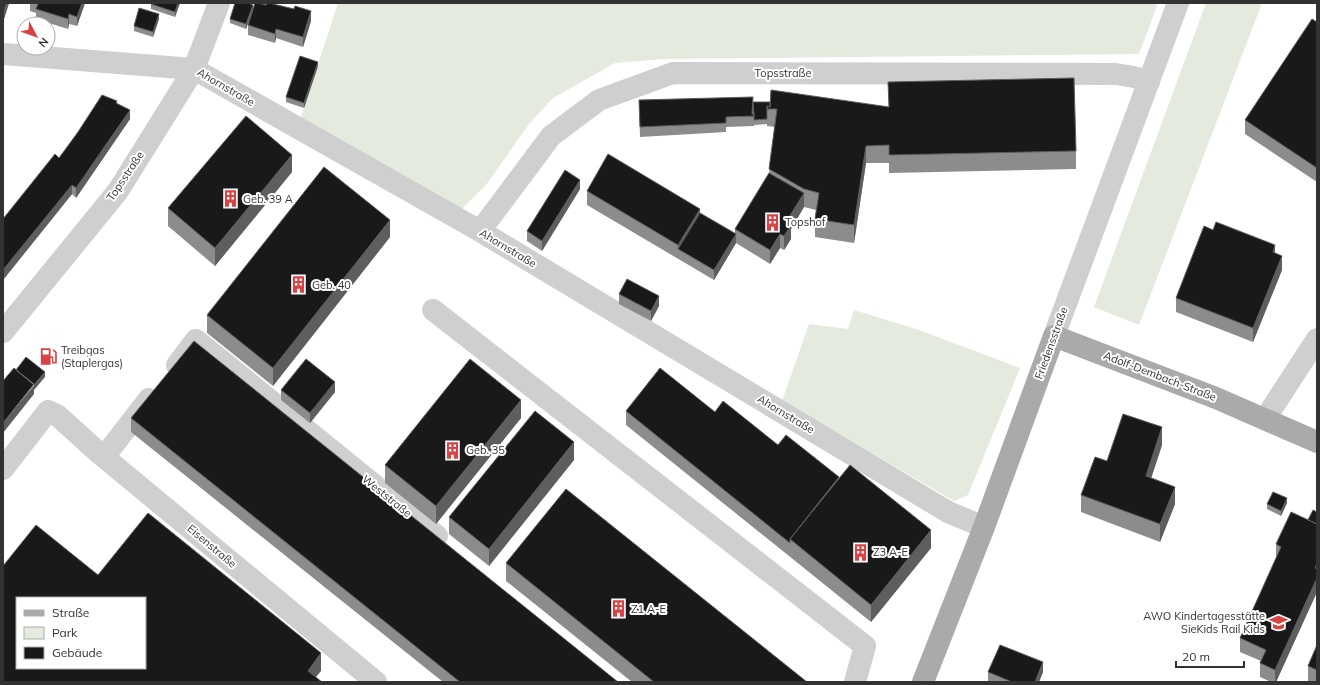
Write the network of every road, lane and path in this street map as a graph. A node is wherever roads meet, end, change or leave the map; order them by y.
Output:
1 (219, 3) edge
2 (1178, 3) edge
3 (3, 54) edge
4 (194, 69) junction
5 (1149, 82) junction
6 (480, 231) junction
7 (433, 310) dead end
8 (3, 332) edge
9 (1054, 336) junction
10 (1317, 339) edge
11 (1265, 418) junction
12 (1317, 442) edge
13 (104, 457) junction
14 (3, 468) edge
15 (984, 528) junction
16 (455, 551) edge
17 (929, 680) edge
18 (376, 682) edge
19 (855, 682) edge

1 - 4 street, Topsstraße
2 - 5 street, Friedensstraße
3 - 4 street, Ahornstraße
4 - 6 street, Ahornstraße
4 - 8 street, Topsstraße
5 - 6 street, Topsstraße
5 - 9 street, Friedensstraße
6 - 15 street, Ahornstraße
7 - 19 street
9 - 11 main road, Adolf-Dembach-Straße
9 - 15 main road, Friedensstraße
10 - 11 street
11 - 12 main road, Adolf-Dembach-Straße
13 - 14 street, Eisenstraße
13 - 16 street, Weststraße
13 - 18 street, Eisenstraße
15 - 17 main road, Friedensstraße

